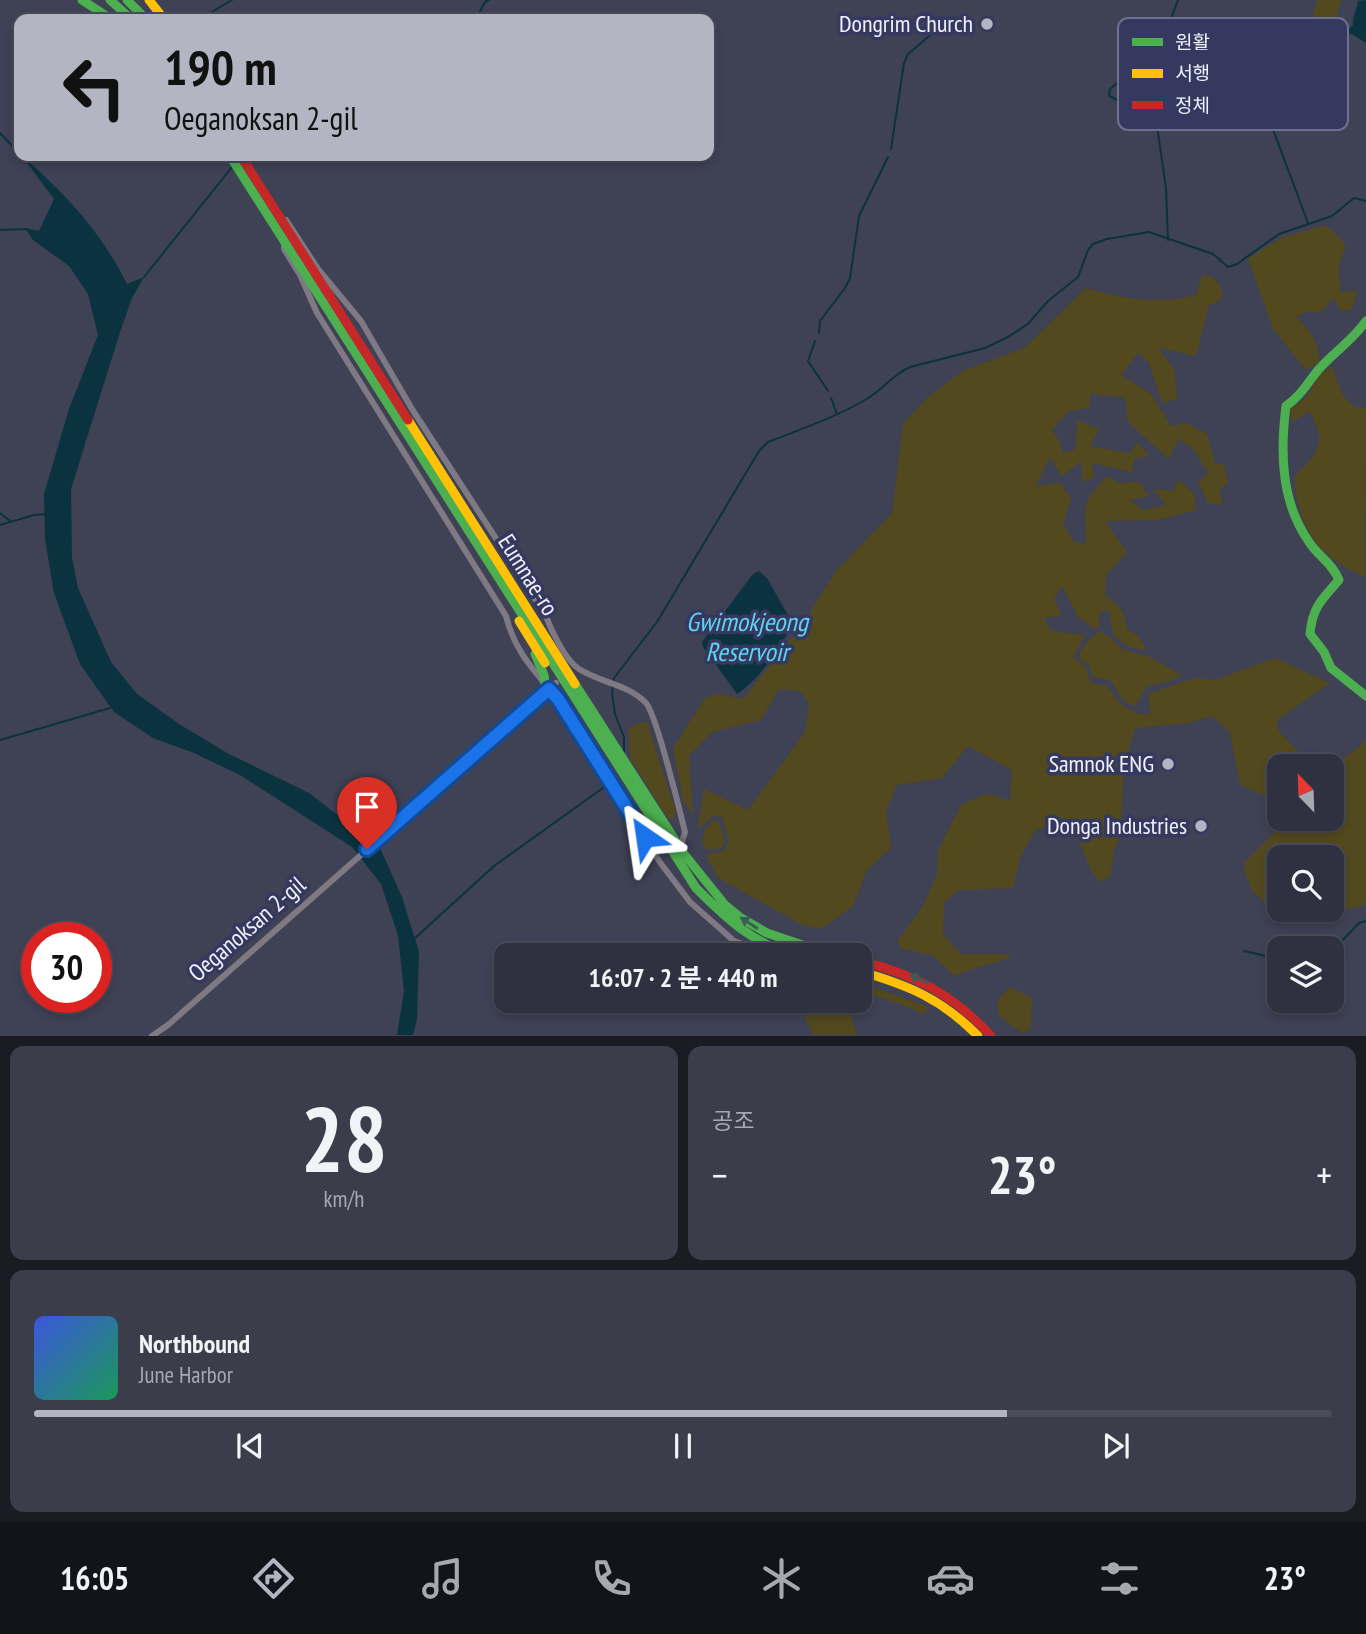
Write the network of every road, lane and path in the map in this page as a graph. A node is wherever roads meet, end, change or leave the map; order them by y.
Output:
1 (82, 0) edge
2 (110, 0) edge
3 (127, 0) edge
4 (149, 0) edge
5 (103, 14) edge
6 (125, 14) edge
7 (141, 14) edge
8 (160, 14) edge
9 (241, 161) edge
10 (241, 161) edge
11 (274, 206) junction
12 (284, 240) junction
13 (1366, 321) edge
14 (515, 606) junction
15 (531, 642) junction
16 (560, 683) junction
17 (547, 687) junction
18 (1366, 696) edge
19 (674, 847) junction
20 (742, 943) edge
21 (764, 943) edge
22 (794, 943) edge
23 (872, 964) edge
24 (872, 975) edge
25 (152, 1035) edge
26 (978, 1035) edge
27 (992, 1035) edge

1 - 5 street
2 - 6 street
3 - 7 street
4 - 8 street
9 - 11 street, Eumnae-ro
10 - 12 street, Eumnae-ro
11 - 19 street, Eumnae-ro
11 - 19 street
12 - 14 street, Eumnae-ro
12 - 17 street
13 - 18 street
14 - 15 street
14 - 16 street, Eumnae-ro
15 - 16 street
15 - 17 street
16 - 17 street, Oeganoksan 2-gil
16 - 19 street, Eumnae-ro
17 - 20 street
17 - 25 street, Oeganoksan 2-gil
19 - 21 street, Eumnae-ro
22 -> 19 street, Eumnae-ro
27 -> 23 street
24 - 26 street

